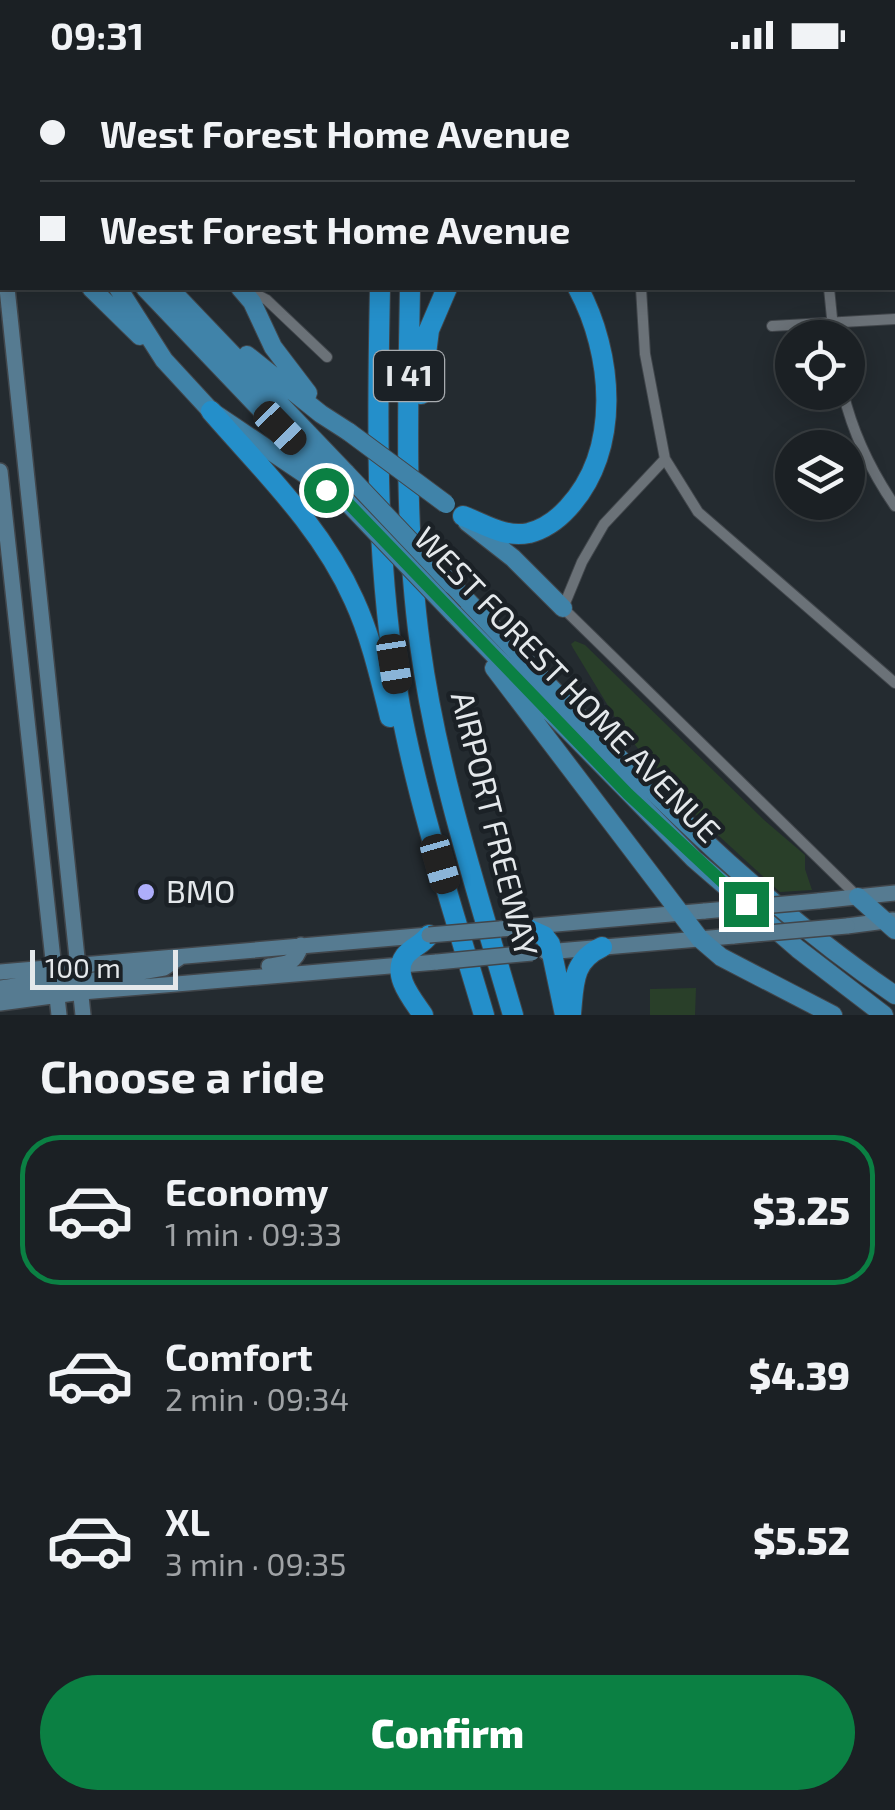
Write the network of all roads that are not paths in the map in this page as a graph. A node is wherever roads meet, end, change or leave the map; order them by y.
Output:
1 (8, 290) edge
2 (93, 290) edge
3 (119, 290) edge
4 (147, 290) edge
5 (172, 290) edge
6 (242, 290) edge
7 (244, 290) edge
8 (380, 290) edge
9 (410, 290) edge
10 (446, 290) edge
11 (579, 290) edge
12 (641, 290) edge
13 (829, 290) edge
14 (832, 320) edge
15 (895, 320) edge
16 (865, 321) edge
17 (772, 326) dead end
18 (775, 326) edge
19 (217, 336) junction
20 (327, 357) dead end
21 (164, 360) junction
22 (847, 410) edge
23 (210, 411) junction
24 (328, 416) junction
25 (665, 459) junction
26 (408, 464) junction
27 (0, 471) edge
28 (348, 503) junction
29 (895, 506) edge
30 (454, 510) junction
31 (563, 608) junction
32 (459, 619) junction
33 (895, 683) edge
34 (429, 826) junction
35 (895, 893) edge
36 (858, 897) junction
37 (681, 914) junction
38 (892, 924) edge
39 (524, 927) junction
40 (429, 936) junction
41 (700, 939) junction
42 (344, 942) junction
43 (302, 945) junction
44 (602, 948) junction
45 (542, 952) junction
46 (182, 956) junction
47 (401, 966) junction
48 (0, 972) edge
49 (305, 973) junction
50 (80, 980) junction
51 (230, 980) junction
52 (56, 982) junction
53 (190, 984) junction
54 (0, 988) edge
55 (895, 995) edge
56 (0, 1003) edge
57 (59, 1015) edge
58 (83, 1015) edge
59 (423, 1015) edge
60 (484, 1015) edge
61 (513, 1015) edge
62 (568, 1015) edge
63 (833, 1015) edge
64 (884, 1015) edge

1 - 50 main road
2 - 21 main road
3 - 21 main road
4 - 28 main road, WEST FOREST HOME AVENUE
5 - 19 main road, WEST FOREST HOME AVENUE
6 - 24 main road
7 - 20 street
8 - 34 highway, AIRPORT FREEWAY / I 41
9 - 26 highway, AIRPORT FREEWAY / I 41
10 - 26 highway
11 - 30 highway
12 - 25 street
13 - 14 street
15 - 16 street
17 - 18 street
19 - 24 main road
19 - 55 main road, WEST FOREST HOME AVENUE, bridge
21 - 23 main road
22 - 29 street
23 - 28 main road
23 - 34 highway
24 - 30 main road, bridge
25 - 31 street
25 - 33 street
26 - 61 highway, AIRPORT FREEWAY / I 41
27 - 52 main road
28 - 32 main road, WEST FOREST HOME AVENUE, bridge
30 - 31 main road
31 - 36 street, WEST FOREST HOME AVENUE
32 - 37 main road
32 - 64 main road, WEST FOREST HOME AVENUE
34 - 60 highway, AIRPORT FREEWAY / I 41
35 - 36 main road
36 - 37 main road, bridge
36 - 38 main road
37 - 39 main road
37 - 41 main road
38 - 41 main road, bridge
39 - 40 main road, bridge
39 - 45 highway
40 - 42 main road
40 - 47 highway
41 - 44 main road
41 - 63 main road
42 - 43 main road
42 - 49 main road
43 - 46 main road
43 - 51 main road
44 - 45 main road
44 - 62 highway
45 - 47 main road, bridge
45 - 62 highway
46 - 50 main road
46 - 53 main road
47 - 49 main road
47 - 59 highway
48 - 52 main road
49 - 51 main road
50 - 52 main road
50 - 52 main road
50 - 53 main road
50 - 58 main road
51 - 53 main road
52 - 54 main road
52 - 56 main road
52 - 57 main road

